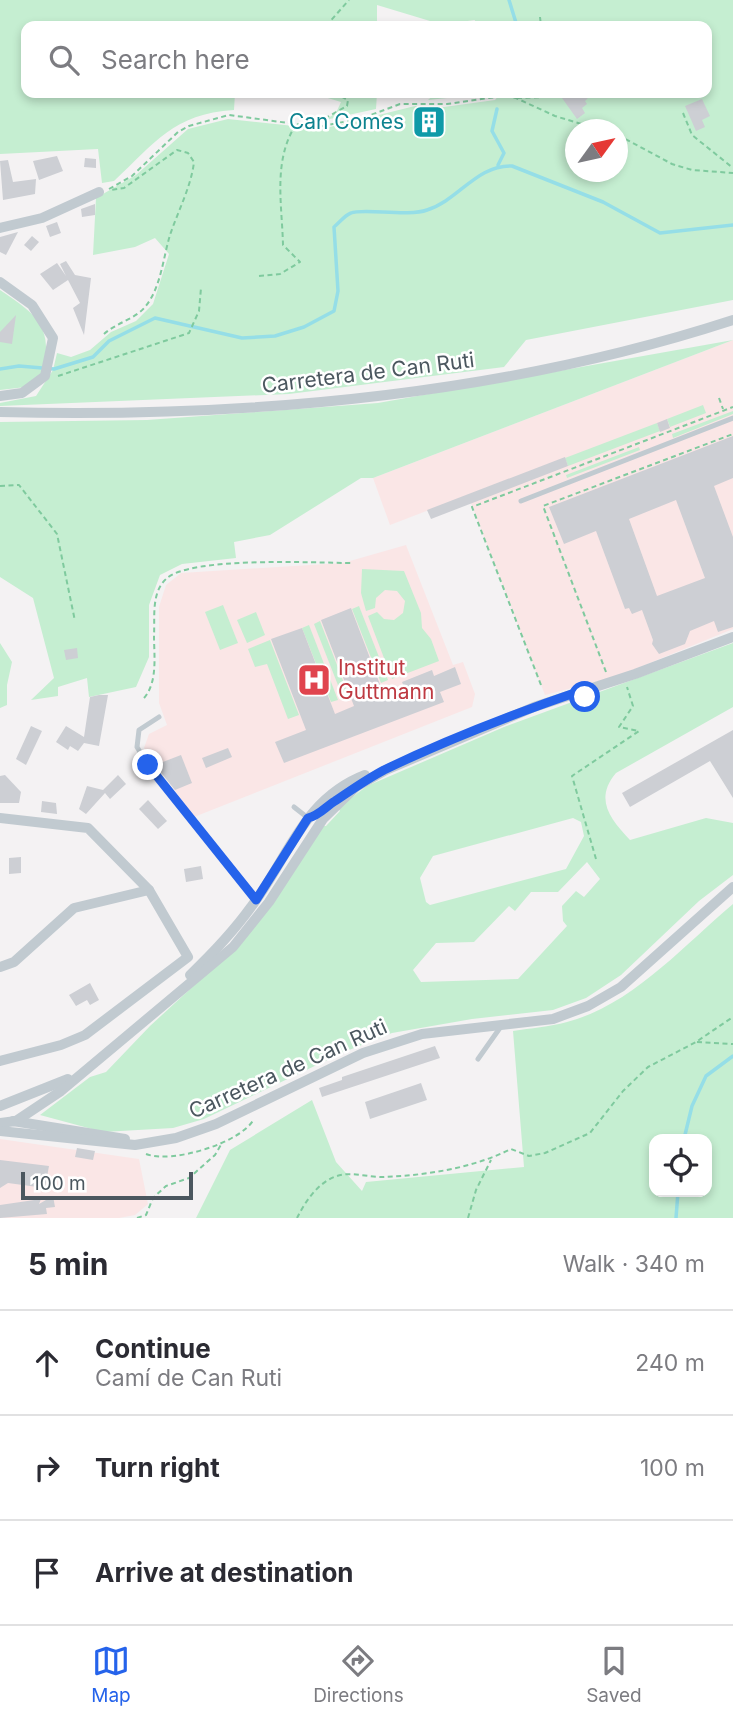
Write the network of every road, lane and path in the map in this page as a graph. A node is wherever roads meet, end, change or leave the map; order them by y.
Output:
1 (349, 0) edge
2 (540, 17) dead end
3 (330, 21) edge
4 (540, 21) edge
5 (344, 98) edge
6 (489, 98) edge
7 (516, 98) edge
8 (683, 113) dead end
9 (565, 119) edge
10 (296, 124) junction
11 (628, 140) edge
12 (733, 168) edge
13 (733, 173) edge
14 (99, 192) junction
15 (0, 228) edge
16 (259, 276) dead end
17 (0, 282) edge
18 (201, 288) dead end
19 (733, 320) edge
20 (104, 334) dead end
21 (58, 376) dead end
22 (0, 396) edge
23 (719, 398) dead end
24 (733, 407) edge
25 (724, 410) junction
26 (0, 412) edge
27 (733, 418) edge
28 (733, 434) edge
29 (0, 486) edge
30 (521, 501) dead end
31 (352, 563) dead end
32 (75, 621) dead end
33 (733, 637) edge
34 (607, 675) dead end
35 (626, 684) dead end
36 (541, 685) dead end
37 (583, 690) junction
38 (144, 698) dead end
39 (588, 705) dead end
40 (159, 717) dead end
41 (386, 770) junction
42 (345, 797) junction
43 (294, 807) dead end
44 (0, 818) edge
45 (308, 818) junction
46 (596, 859) dead end
47 (287, 874) junction
48 (733, 887) edge
49 (149, 890) junction
50 (256, 900) junction
51 (233, 947) junction
52 (0, 967) edge
53 (179, 989) junction
54 (733, 1017) edge
55 (502, 1025) junction
56 (696, 1042) junction
57 (733, 1044) edge
58 (478, 1059) dead end
59 (0, 1061) edge
60 (74, 1077) junction
61 (262, 1102) junction
62 (0, 1106) edge
63 (16, 1121) junction
64 (0, 1122) edge
65 (0, 1131) edge
66 (149, 1141) junction
67 (223, 1142) junction
68 (135, 1145) junction
69 (491, 1159) junction
70 (137, 1218) edge
71 (297, 1218) edge
72 (468, 1218) edge

1 - 3 path
2 - 4 path
5 - 10 path
6 - 10 path
7 - 9 path
8 - 12 path
10 - 14 path
10 - 16 path
11 - 13 path
14 - 15 street
14 - 20 path
17 - 22 street
18 - 21 path
19 - 26 street, Carretera de Can Ruti
23 - 25 path
24 - 25 path
25 - 36 path
27 - 30 lane
28 - 34 path
29 - 32 path
31 - 38 path
33 - 37 street
35 - 46 path
37 - 39 lane
37 - 41 street
40 - 50 lane
41 - 42 street
41 - 45 street
42 - 45 street
42 - 47 street
43 - 45 lane
44 - 49 street
45 - 47 street
45 - 50 street
47 - 51 street
48 - 55 street, Carretera de Can Ruti
49 - 52 street
49 - 59 street
50 - 51 street
50 - 53 street
51 - 53 street
53 - 60 street
54 - 56 path
55 - 58 lane
55 - 61 street, Carretera de Can Ruti
56 - 57 path
56 - 69 path
60 - 62 street
60 - 63 street
61 - 66 street, Carretera de Can Ruti
61 - 67 path
63 - 64 street, Carretera de Can Ruti
63 - 66 street, Carretera de Can Ruti
65 - 68 street, Carretera de Can Ruti
66 - 68 street, Carretera de Can Ruti
67 - 68 path
67 - 70 path
69 - 71 path
69 - 72 path

